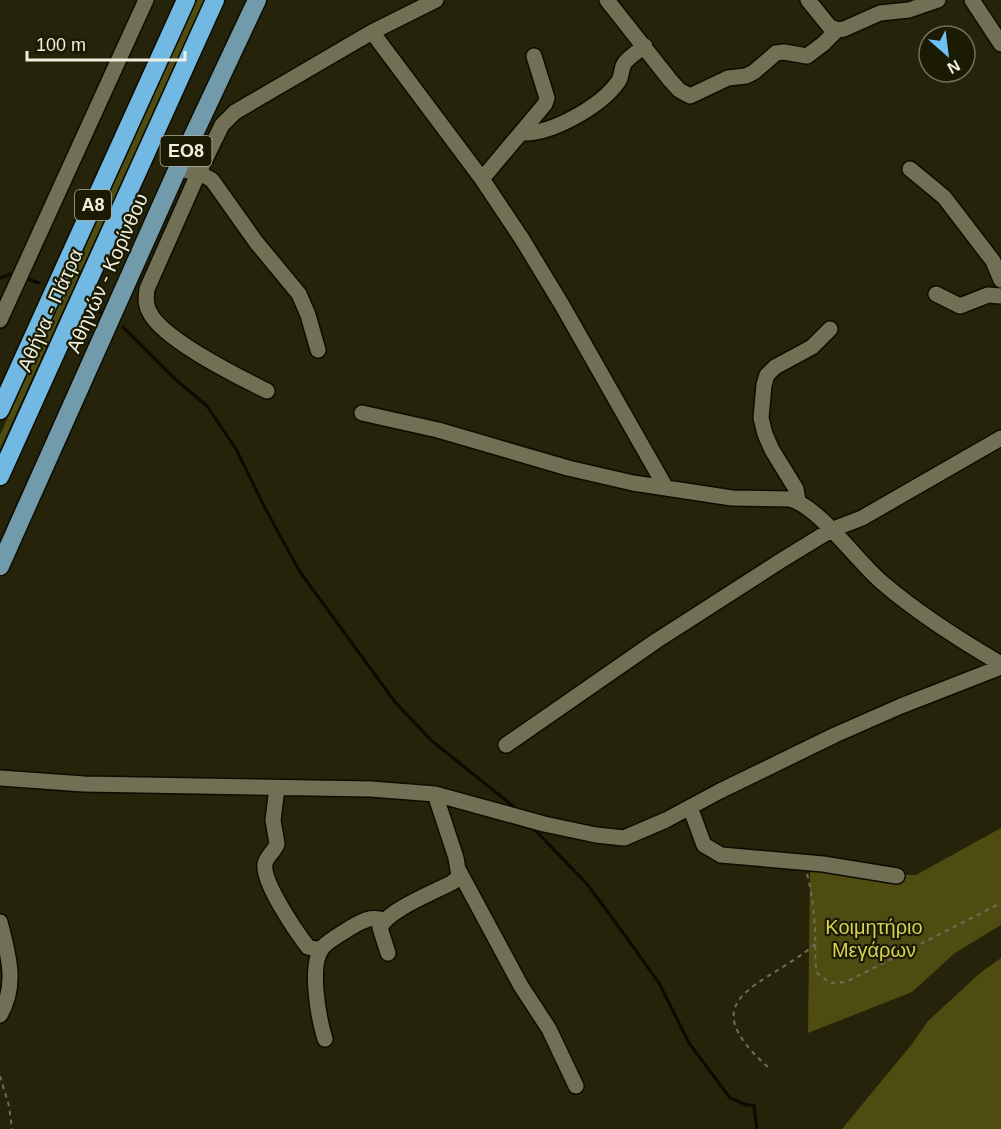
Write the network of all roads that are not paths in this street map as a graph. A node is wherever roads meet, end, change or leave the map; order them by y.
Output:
1 (146, 0) edge
2 (186, 0) edge
3 (215, 0) edge
4 (257, 0) edge
5 (436, 0) edge
6 (607, 0) edge
7 (807, 0) edge
8 (938, 0) edge
9 (972, 0) edge
10 (837, 30) junction
11 (372, 32) junction
12 (1001, 44) edge
13 (645, 46) junction
14 (534, 56) dead end
15 (521, 133) junction
16 (178, 168) junction
17 (910, 169) dead end
18 (198, 174) junction
19 (483, 179) junction
20 (1001, 280) edge
21 (936, 294) dead end
22 (1001, 296) edge
23 (0, 320) edge
24 (830, 330) dead end
25 (318, 350) dead end
26 (267, 391) dead end
27 (0, 410) edge
28 (362, 413) dead end
29 (1001, 438) edge
30 (0, 476) edge
31 (666, 488) junction
32 (798, 501) junction
33 (831, 530) junction
34 (0, 566) edge
35 (1001, 666) edge
36 (506, 744) dead end
37 (0, 778) edge
38 (277, 788) junction
39 (435, 794) junction
40 (690, 807) junction
41 (458, 869) junction
42 (897, 876) dead end
43 (384, 920) junction
44 (0, 922) edge
45 (321, 950) junction
46 (388, 953) dead end
47 (0, 1015) edge
48 (325, 1039) dead end
49 (576, 1086) dead end

1 - 23 street
2 - 27 highway, Αθήνα - Πάτρα / Α8
3 - 30 highway, Αθήνα - Πάτρα / Α8
4 - 16 main road, Αθηνών - Κορίνθου / ΕΟ8
5 - 11 street
6 - 13 street
7 - 10 street
8 - 10 street
9 - 12 street
10 - 13 street
11 - 18 street
11 - 19 street
13 - 15 street
14 - 15 street
15 - 19 street
16 - 18 street
16 - 34 main road, Αθηνών - Κορίνθου / ΕΟ8
17 - 20 street
18 - 25 street
18 - 26 street
19 - 31 street
21 - 22 street
24 - 32 street
28 - 31 street
29 - 33 street
31 - 32 street
32 - 33 street
33 - 35 street
33 - 36 street
35 - 40 street
37 - 38 street
38 - 39 street
38 - 45 street
39 - 40 street
39 - 41 street
40 - 42 street
41 - 43 street
41 - 49 street
43 - 45 street
43 - 46 street
44 - 47 street
45 - 48 street

